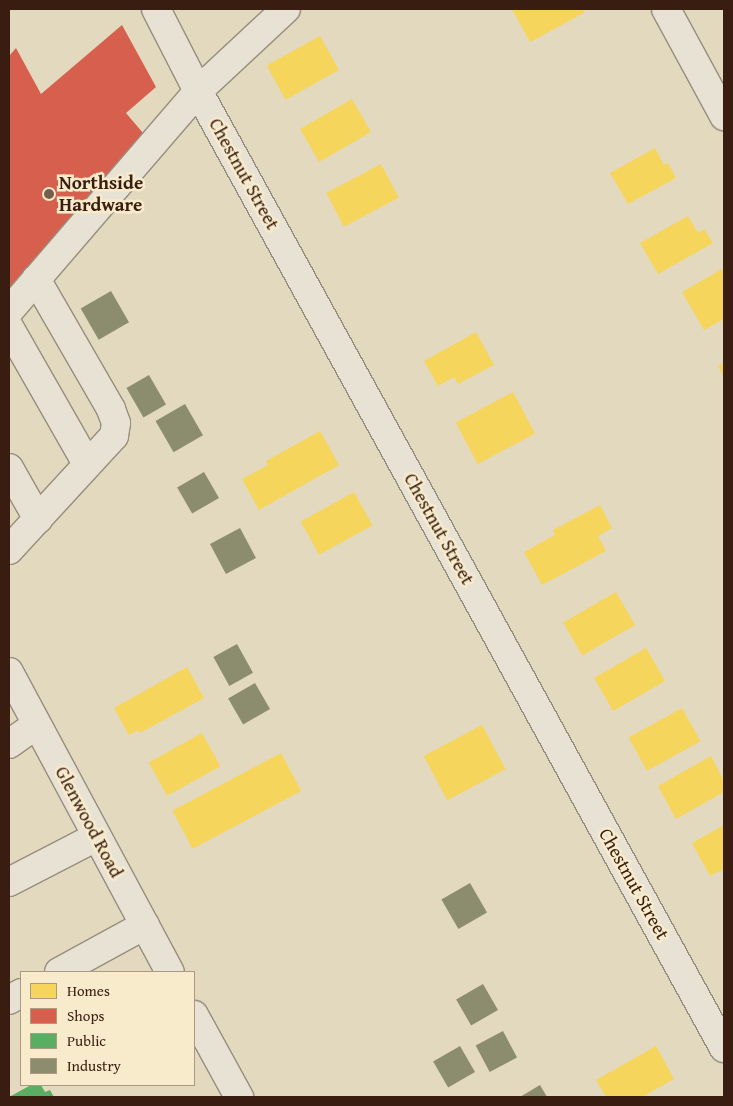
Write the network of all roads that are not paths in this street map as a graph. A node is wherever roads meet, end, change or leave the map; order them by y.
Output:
1 (156, 9) edge
2 (286, 9) edge
3 (666, 9) edge
4 (198, 90) junction
5 (724, 116) edge
6 (36, 279) junction
7 (9, 311) edge
8 (9, 327) edge
9 (87, 464) junction
10 (9, 468) edge
11 (38, 519) junction
12 (9, 550) edge
13 (9, 672) edge
14 (36, 724) junction
15 (9, 744) edge
16 (96, 837) junction
17 (9, 882) edge
18 (145, 925) junction
19 (61, 971) edge
20 (169, 971) edge
21 (20, 994) edge
22 (9, 1000) edge
23 (195, 1017) edge
24 (724, 1048) edge
25 (238, 1097) edge

1 - 4 street, Chestnut Street
2 - 4 street
3 - 5 street
4 - 6 street
4 - 24 street, Chestnut Street
6 - 7 street
6 - 9 street
8 - 9 street
9 - 11 street
10 - 11 street
11 - 12 street
13 - 14 street, Glenwood Road
14 - 15 street
14 - 16 street, Glenwood Road
16 - 17 street
16 - 18 street, Glenwood Road
18 - 19 street
18 - 20 street, Glenwood Road
21 - 22 street
23 - 25 street

